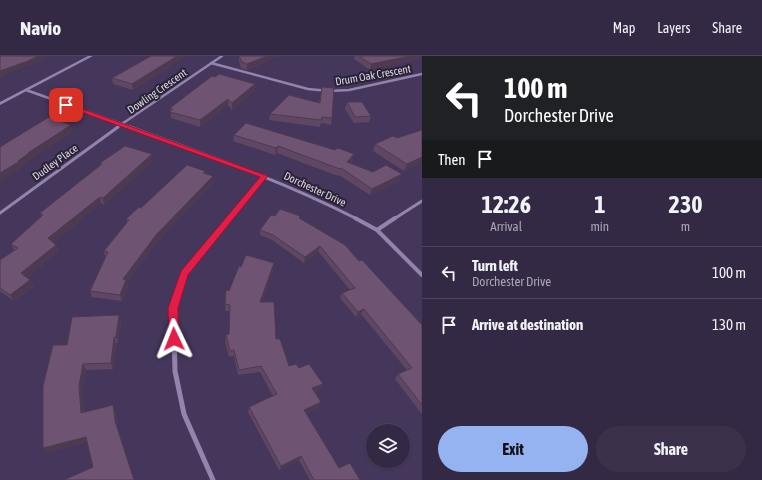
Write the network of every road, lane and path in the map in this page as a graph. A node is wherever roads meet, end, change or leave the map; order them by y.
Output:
1 (91, 56) edge
2 (222, 56) edge
3 (211, 63) junction
4 (422, 74) edge
5 (26, 90) junction
6 (0, 104) edge
7 (121, 125) junction
8 (265, 176) junction
9 (422, 201) edge
10 (0, 213) edge
11 (377, 230) junction
12 (422, 275) edge
13 (213, 480) edge

1 - 5 street
2 - 3 street, Dowling Crescent
3 - 4 street, Drum Oak Crescent
3 - 7 street, Dowling Crescent
5 - 6 street
5 - 7 street, Dorchester Drive
7 - 8 street, Dorchester Drive
7 - 10 street, Dudley Place
8 - 11 street, Dorchester Drive
8 - 13 street
9 - 11 street
11 - 12 street, Dorchester Drive

